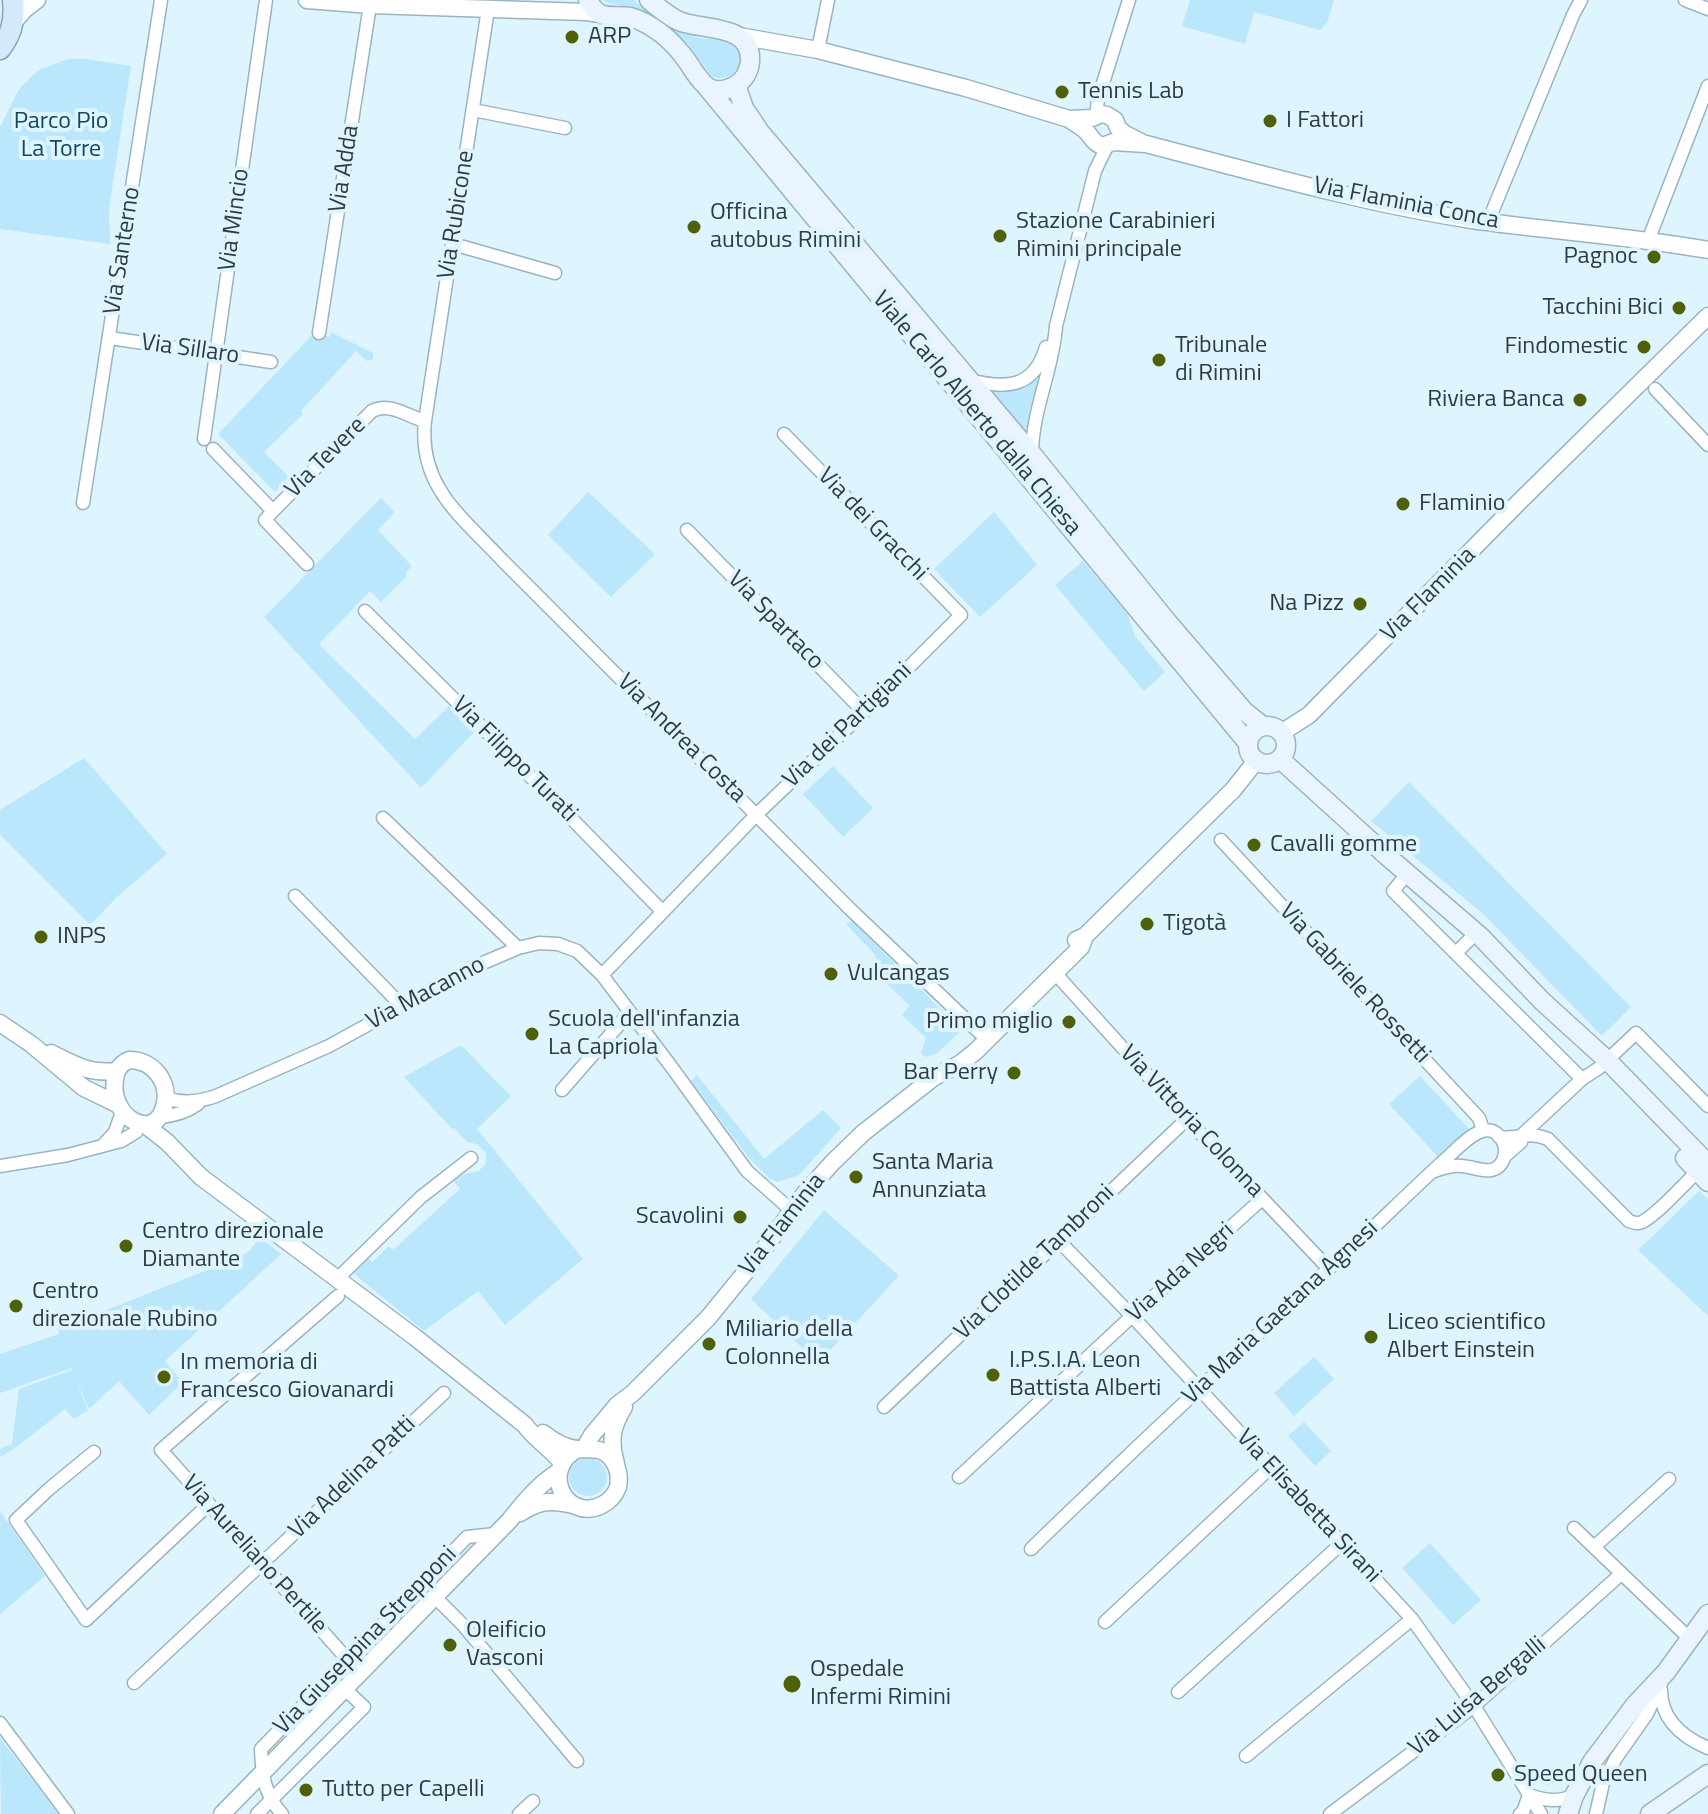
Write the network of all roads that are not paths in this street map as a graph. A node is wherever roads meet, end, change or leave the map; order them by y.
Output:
1 (13, 0) edge
2 (37, 0) edge
3 (161, 0) edge
4 (266, 0) edge
5 (307, 0) edge
6 (575, 0) edge
7 (649, 0) edge
8 (828, 0) edge
9 (1129, 0) edge
10 (1581, 0) edge
11 (1685, 0) edge
12 (370, 5) junction
13 (594, 7) edge
14 (488, 9) junction
15 (1708, 9) edge
16 (552, 12) junction
17 (13, 23) junction
18 (739, 36) junction
19 (787, 45) junction
20 (0, 49) edge
21 (818, 50) junction
22 (750, 60) junction
23 (736, 85) junction
24 (706, 86) junction
25 (1708, 86) edge
26 (473, 110) junction
27 (565, 128) dead end
28 (1102, 130) junction
29 (794, 183) junction
30 (1488, 222) junction
31 (1648, 241) junction
32 (1708, 241) edge
33 (1670, 243) junction
34 (453, 244) junction
35 (1708, 250) edge
36 (555, 273) dead end
37 (1708, 316) edge
38 (1056, 326) junction
39 (319, 333) dead end
40 (110, 338) junction
41 (216, 354) junction
42 (271, 362) dead end
43 (969, 380) junction
44 (1655, 389) dead end
45 (425, 421) junction
46 (784, 434) dead end
47 (204, 439) dead end
48 (1708, 445) edge
49 (213, 449) dead end
50 (1032, 454) junction
51 (83, 503) dead end
52 (273, 511) junction
53 (687, 530) dead end
54 (307, 564) dead end
55 (365, 611) dead end
56 (961, 615) joint
57 (864, 712) junction
58 (1263, 726) junction
59 (1247, 742) junction
60 (1282, 746) junction
61 (1256, 761) junction
62 (757, 814) junction
63 (383, 818) dead end
64 (1221, 840) dead end
65 (1407, 874) junction
66 (295, 896) dead end
67 (662, 911) junction
68 (1476, 933) junction
69 (1085, 936) junction
70 (518, 948) junction
71 (1456, 953) junction
72 (1055, 973) junction
73 (602, 975) junction
74 (1545, 1003) junction
75 (402, 1006) junction
76 (630, 1012) junction
77 (0, 1023) edge
78 (1528, 1024) junction
79 (980, 1033) junction
80 (31, 1044) junction
81 (1603, 1065) junction
82 (945, 1070) junction
83 (117, 1071) junction
84 (1582, 1079) junction
85 (562, 1090) dead end
86 (166, 1098) junction
87 (204, 1100) junction
88 (1708, 1106) edge
89 (120, 1108) junction
90 (1187, 1119) junction
91 (151, 1121) junction
92 (1483, 1130) junction
93 (1523, 1134) junction
94 (1499, 1137) junction
95 (1469, 1138) junction
96 (101, 1146) junction
97 (1504, 1157) junction
98 (471, 1158) dead end
99 (0, 1166) edge
100 (1473, 1167) junction
101 (1432, 1172) junction
102 (1705, 1172) edge
103 (1262, 1199) junction
104 (792, 1211) junction
105 (1059, 1241) junction
106 (1329, 1269) junction
107 (337, 1279) junction
108 (338, 1296) dead end
109 (1132, 1316) junction
110 (1199, 1388) junction
111 (444, 1393) dead end
112 (633, 1393) junction
113 (884, 1407) dead end
114 (525, 1425) junction
115 (581, 1448) junction
116 (94, 1452) dead end
117 (617, 1466) junction
118 (1271, 1467) junction
119 (560, 1468) junction
120 (959, 1477) dead end
121 (1669, 1479) dead end
122 (209, 1504) junction
123 (576, 1506) junction
124 (509, 1521) junction
125 (1574, 1528) dead end
126 (495, 1534) junction
127 (1341, 1544) junction
128 (1594, 1547) junction
129 (1031, 1549) dead end
130 (263, 1564) junction
131 (1621, 1574) junction
132 (434, 1596) junction
133 (1708, 1614) edge
134 (1412, 1619) junction
135 (1105, 1622) dead end
136 (1690, 1639) junction
137 (348, 1660) junction
138 (1663, 1678) junction
139 (134, 1683) dead end
140 (345, 1689) junction
141 (1178, 1692) dead end
142 (1474, 1706) junction
143 (0, 1723) edge
144 (1708, 1748) edge
145 (1246, 1756) dead end
146 (577, 1761) dead end
147 (262, 1773) junction
148 (1708, 1774) edge
149 (1529, 1795) junction
150 (1574, 1796) junction
151 (270, 1801) junction
152 (533, 1801) dead end
153 (68, 1814) edge
154 (222, 1814) edge
155 (257, 1814) edge
156 (282, 1814) edge
157 (519, 1814) edge
158 (1330, 1814) edge
159 (1520, 1814) edge
160 (1541, 1814) edge
161 (1568, 1814) edge
162 (1596, 1814) edge
163 (1650, 1814) edge

1 - 17 main road
2 - 17 street
3 - 40 street, Via Santerno
4 - 41 street, Via Mincio
5 - 12 street
6 - 16 street
7 - 18 main road
8 - 21 street
9 - 28 street
10 - 30 street
11 - 15 street
12 - 14 street
12 - 39 street, Via Adda
13 - 16 street
13 - 24 main road, Viale Carlo Alberto dalla Chiesa
14 - 16 street
14 - 26 street, Via Rubicone
17 - 20 main road
18 - 19 street
18 - 22 main road
19 - 21 street
19 - 22 street
21 - 28 street
22 - 23 main road
23 - 24 main road
23 - 29 main road, Viale Carlo Alberto dalla Chiesa
24 - 29 main road, Viale Carlo Alberto dalla Chiesa
25 - 31 street
26 - 27 street
26 - 34 street, Via Rubicone
28 - 30 street, Via Flaminia Conca
28 - 38 street
29 - 43 main road, Viale Carlo Alberto dalla Chiesa
29 - 59 main road, Viale Carlo Alberto dalla Chiesa
30 - 31 street, Via Flaminia Conca
31 - 33 street, Via Flaminia Conca
32 - 33 street, Via Flaminia Conca
33 - 35 street, Via Flaminia Conca
34 - 36 street
34 - 45 street, Via Rubicone
37 - 60 street, Via Flaminia
38 - 43 street
38 - 50 street
40 - 41 street, Via Sillaro
40 - 51 street, Via Santerno
41 - 42 street, Via Sillaro
41 - 47 street, Via Mincio
43 - 50 main road, Viale Carlo Alberto dalla Chiesa
44 - 48 street
45 - 52 street, Via Tevere
45 - 62 street, Via Andrea Costa
46 - 56 street, Via dei Gracchi
49 - 52 street, Via Tevere
50 - 58 main road, Viale Carlo Alberto dalla Chiesa
52 - 54 street, Via Tevere
53 - 57 street, Via Spartaco
55 - 67 street, Via Filippo Turati
56 - 57 street, Via dei Partigiani
57 - 62 street, Via dei Partigiani
58 - 59 main road
58 - 60 main road
59 - 61 main road
60 - 61 main road
60 - 65 main road
61 - 69 street, Via Flaminia
62 - 67 street, Via dei Partigiani
62 - 79 street, Via Andrea Costa
63 - 70 street
64 - 92 street, Via Gabriele Rossetti
65 - 68 main road
65 - 71 street
66 - 75 street
67 - 73 street, Via dei Partigiani
68 - 71 street
68 - 74 main road
69 - 72 street, Via Flaminia
69 - 79 street, Via Flaminia
70 - 73 street, Via Macanno
70 - 75 street, Via Macanno
71 - 78 street
72 - 82 street, Via Flaminia
72 - 90 street, Via Vittoria Colonna
73 - 76 street, Via Macanno
74 - 78 street
74 - 81 main road
75 - 87 street, Via Macanno
76 - 85 street
76 - 104 street, Via Macanno
77 - 80 street
78 - 84 street
79 - 82 street, Via Flaminia
80 - 83 street
80 - 89 street
81 - 84 street
81 - 88 street
81 - 102 main road
82 - 104 street, Via Flaminia
83 - 86 street
83 - 89 street
84 - 93 street
86 - 87 street, Via Macanno
86 - 91 street
87 - 91 street, Via Macanno
89 - 91 street
89 - 96 street
90 - 103 street, Via Vittoria Colonna
90 - 105 street, Via Clotilde Tambroni
91 - 96 street, Via Macanno
91 - 107 street
92 - 94 street
92 - 95 street
93 - 94 street
93 - 97 street
93 - 102 street
94 - 97 street
95 - 100 street
95 - 101 street, Via Maria Gaetana Agnesi
96 - 99 street, Via Macanno
97 - 100 street
98 - 107 street
100 - 101 street
101 - 106 street, Via Maria Gaetana Agnesi
103 - 106 street, Via Vittoria Colonna
103 - 109 street, Via Ada Negri
104 - 112 street, Via Flaminia
105 - 109 street, Via Elisabetta Sirani
105 - 113 street, Via Clotilde Tambroni
106 - 110 street, Via Maria Gaetana Agnesi
107 - 114 street
108 - 122 street, Via Aureliano Pertile
109 - 110 street, Via Elisabetta Sirani
109 - 120 street, Via Ada Negri
110 - 118 street, Via Elisabetta Sirani
110 - 129 street, Via Maria Gaetana Agnesi
111 - 130 street, Via Adelina Patti
112 - 115 street, Via Flaminia
112 - 117 street, Via Flaminia
114 - 115 street
114 - 119 street
115 - 117 street
115 - 119 street
116 - 122 street
117 - 123 street
118 - 127 street, Via Elisabetta Sirani
118 - 135 street
119 - 123 street
119 - 124 street
121 - 128 street
122 - 130 street, Via Aureliano Pertile
123 - 124 street
124 - 126 street
125 - 128 street
126 - 132 street
126 - 137 street, Via Giuseppina Strepponi
127 - 134 street, Via Elisabetta Sirani
127 - 141 street
128 - 131 street
130 - 137 street, Via Aureliano Pertile
130 - 139 street, Via Adelina Patti
131 - 136 street
131 - 142 street, Via Luisa Bergalli
132 - 140 street
132 - 146 street
133 - 136 main road
134 - 142 street, Via Elisabetta Sirani
134 - 145 street
136 - 138 main road
137 - 147 street, Via Giuseppina Strepponi
138 - 144 street
138 - 150 main road
138 - 162 street
140 - 147 street
140 - 151 street
142 - 149 street, Via Elisabetta Sirani
142 - 158 street, Via Luisa Bergalli
143 - 153 street
147 - 151 street
147 - 154 street
148 - 163 main road
149 - 150 street
149 - 159 street
149 - 160 street, Via Elisabetta Sirani
150 - 161 main road
151 - 155 street
151 - 156 street
152 - 157 street

